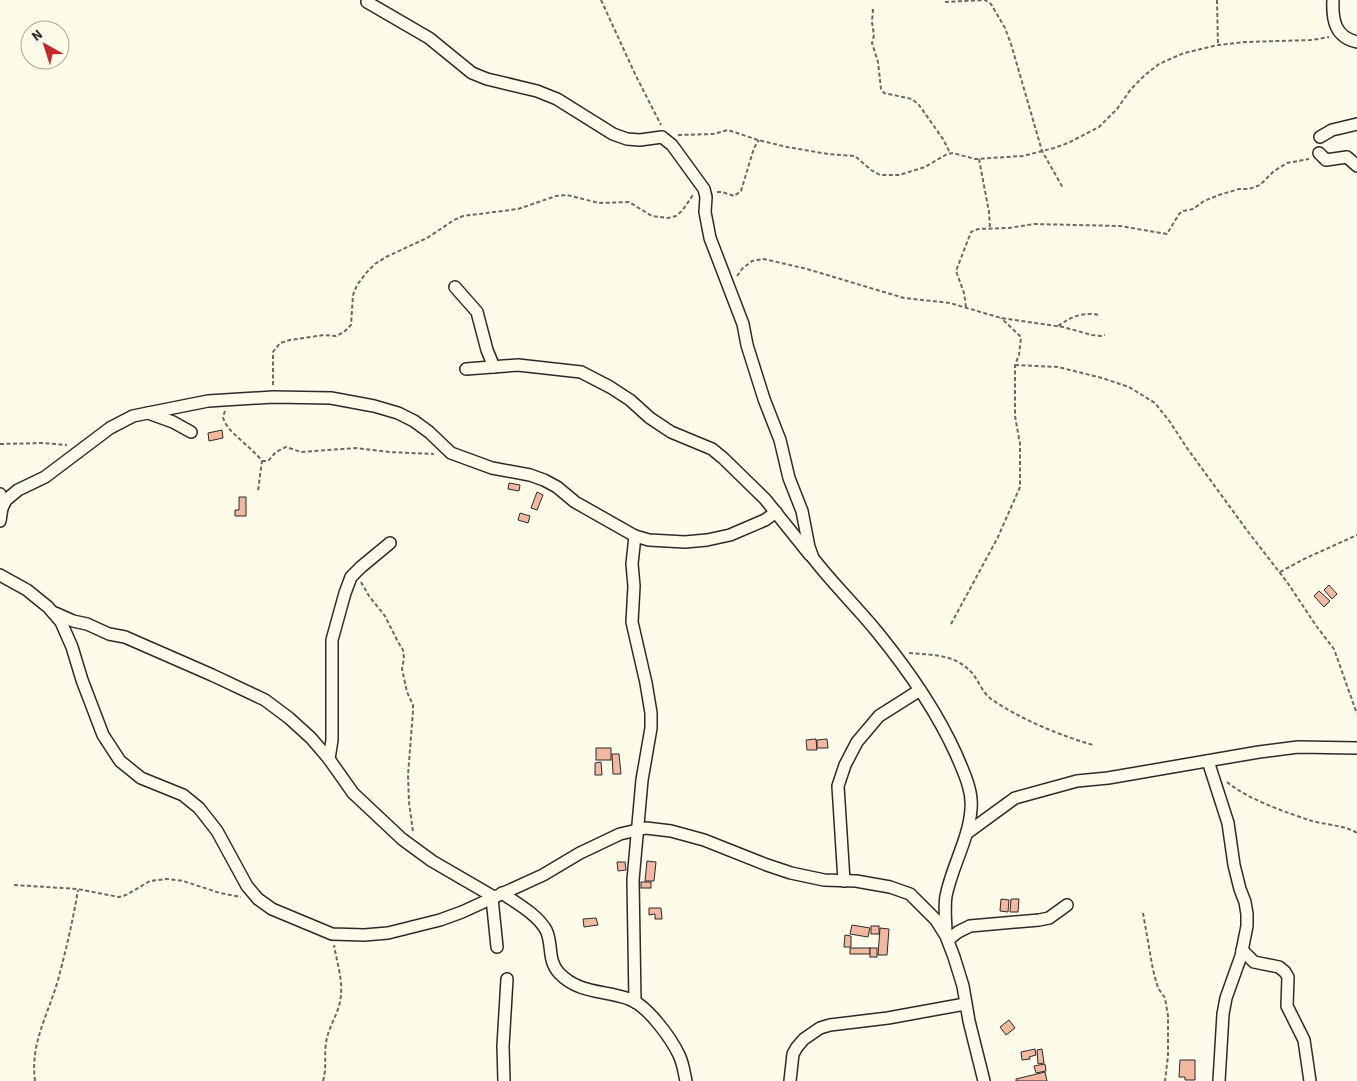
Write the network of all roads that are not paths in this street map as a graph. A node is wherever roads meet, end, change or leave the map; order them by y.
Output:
1 (1333, 0) edge
2 (367, 2) dead end
3 (1357, 42) edge
4 (1357, 124) edge
5 (1320, 137) dead end
6 (1319, 153) road end
7 (1357, 166) edge
8 (455, 287) dead end
9 (494, 367) junction
10 (466, 368) dead end
11 (147, 412) junction
12 (191, 432) dead end
13 (0, 494) edge
14 (2, 508) junction
15 (776, 512) junction
16 (0, 521) edge
17 (635, 536) junction
18 (390, 543) dead end
19 (813, 558) junction
20 (0, 575) edge
21 (52, 611) junction
22 (920, 690) junction
23 (1357, 748) edge
24 (329, 759) junction
25 (1209, 765) junction
26 (636, 830) junction
27 (967, 833) junction
28 (844, 881) junction
29 (496, 896) junction
30 (1067, 905) dead end
31 (947, 938) junction
32 (497, 947) dead end
33 (1242, 950) junction
34 (507, 980) dead end
35 (635, 1002) junction
36 (965, 1004) junction
37 (504, 1081) edge
38 (686, 1081) edge
39 (790, 1081) edge
40 (984, 1081) edge
41 (1219, 1081) edge
42 (1310, 1081) edge

1 - 3 street
2 - 19 street
4 - 5 street
6 - 7 street
8 - 9 street
9 - 10 street
9 - 15 street
11 - 12 street
11 - 14 street
11 - 17 street
13 - 14 street
14 - 16 street
15 - 17 street
15 - 19 street
17 - 26 street
18 - 24 street
19 - 22 street
20 - 21 street
21 - 24 street
21 - 29 street
22 - 27 street
22 - 28 street
23 - 25 street
24 - 29 street
25 - 27 street
25 - 33 street
26 - 28 street
26 - 29 street
26 - 35 street
27 - 31 street
28 - 31 street
29 - 32 street
29 - 35 street
30 - 31 street
31 - 36 street
33 - 41 street
33 - 42 street
34 - 37 street
35 - 38 street
36 - 39 street
36 - 40 street

